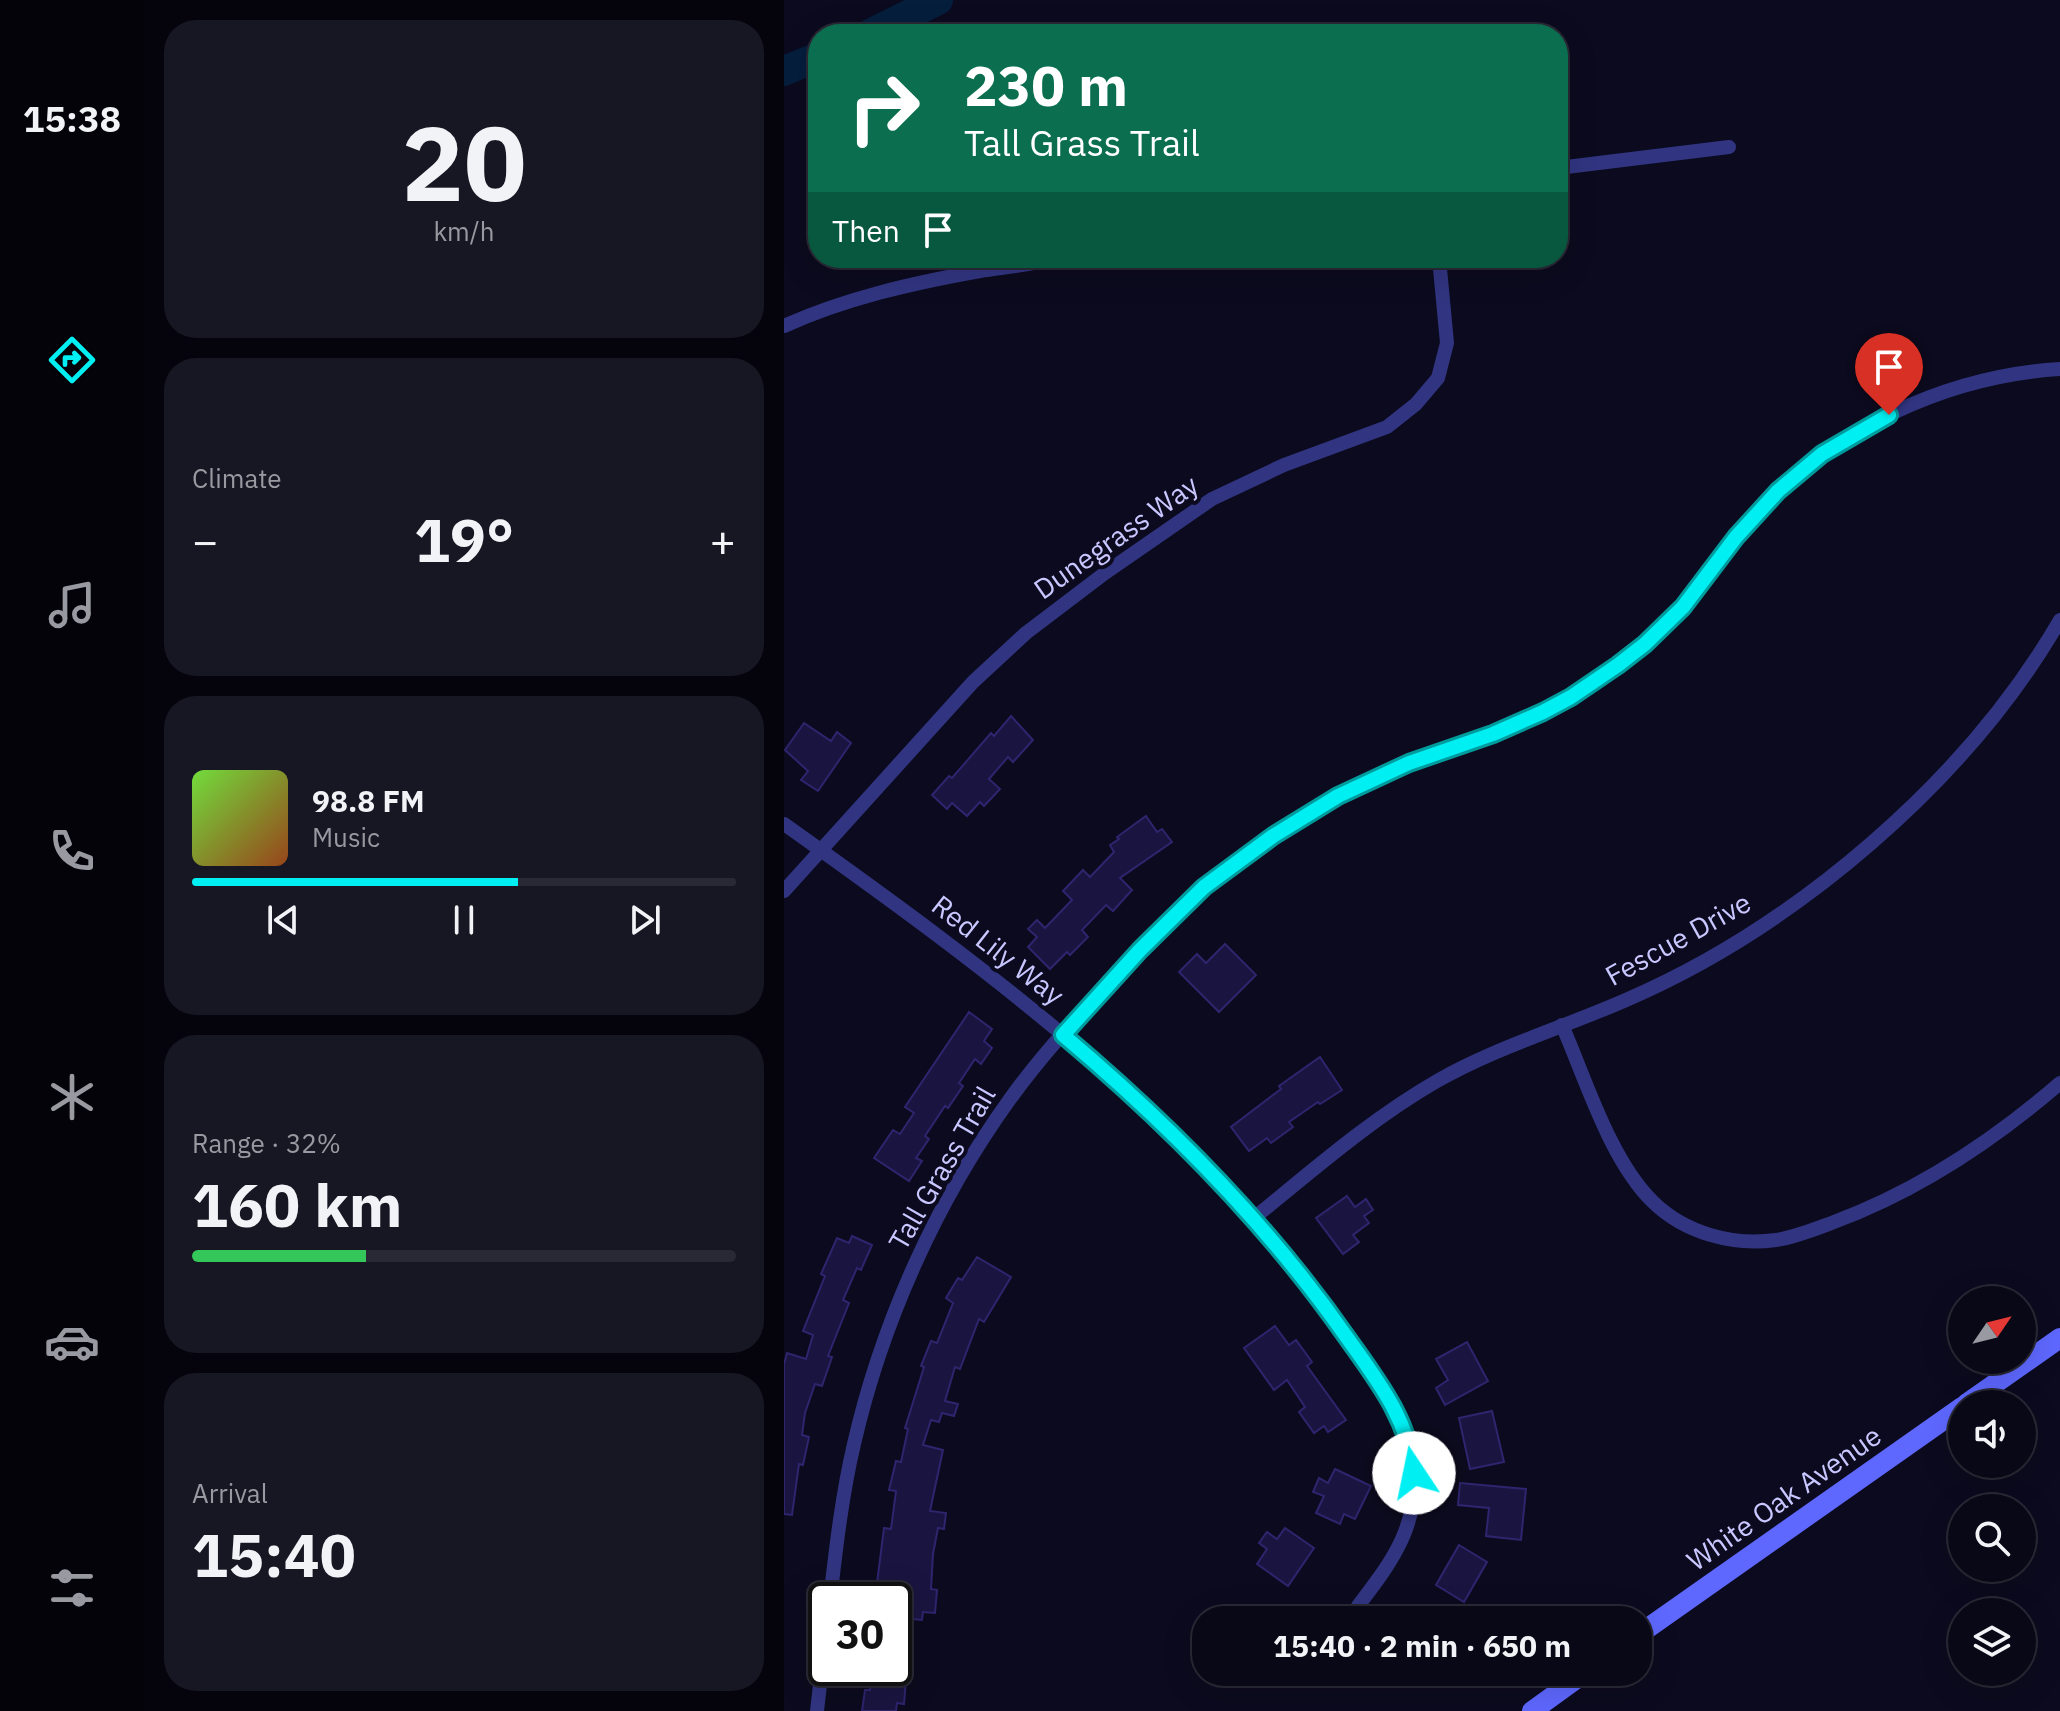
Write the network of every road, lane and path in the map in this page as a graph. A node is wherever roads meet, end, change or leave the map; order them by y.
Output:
1 (1729, 147) dead end
2 (1568, 167) edge
3 (1003, 268) edge
4 (1440, 268) edge
5 (784, 326) edge
6 (2060, 369) edge
7 (2060, 620) edge
8 (784, 824) edge
9 (821, 850) junction
10 (784, 891) edge
11 (1562, 1025) junction
12 (1063, 1035) junction
13 (2060, 1083) edge
14 (1254, 1218) junction
15 (2060, 1338) edge
16 (1985, 1390) edge
17 (1948, 1416) edge
18 (833, 1582) edge
19 (1358, 1606) dead end
20 (1652, 1625) edge
21 (820, 1686) edge
22 (1567, 1686) edge
23 (817, 1711) edge
24 (1532, 1711) edge

1 - 2 street
3 - 5 street
4 - 9 street, Dunegrass Way
6 - 12 street, Tall Grass Trail
7 - 11 street, Fescue Drive
8 - 9 street, Red Lily Way
9 - 10 street, Dunegrass Way
9 - 12 street, Red Lily Way
11 - 13 street
11 - 14 street, Fescue Drive
12 - 14 street, Red Lily Way
12 - 18 street, Tall Grass Trail
14 - 19 street, Red Lily Way
15 - 16 street, White Oak Avenue
17 - 20 street, White Oak Avenue
21 - 23 street
22 - 24 street

